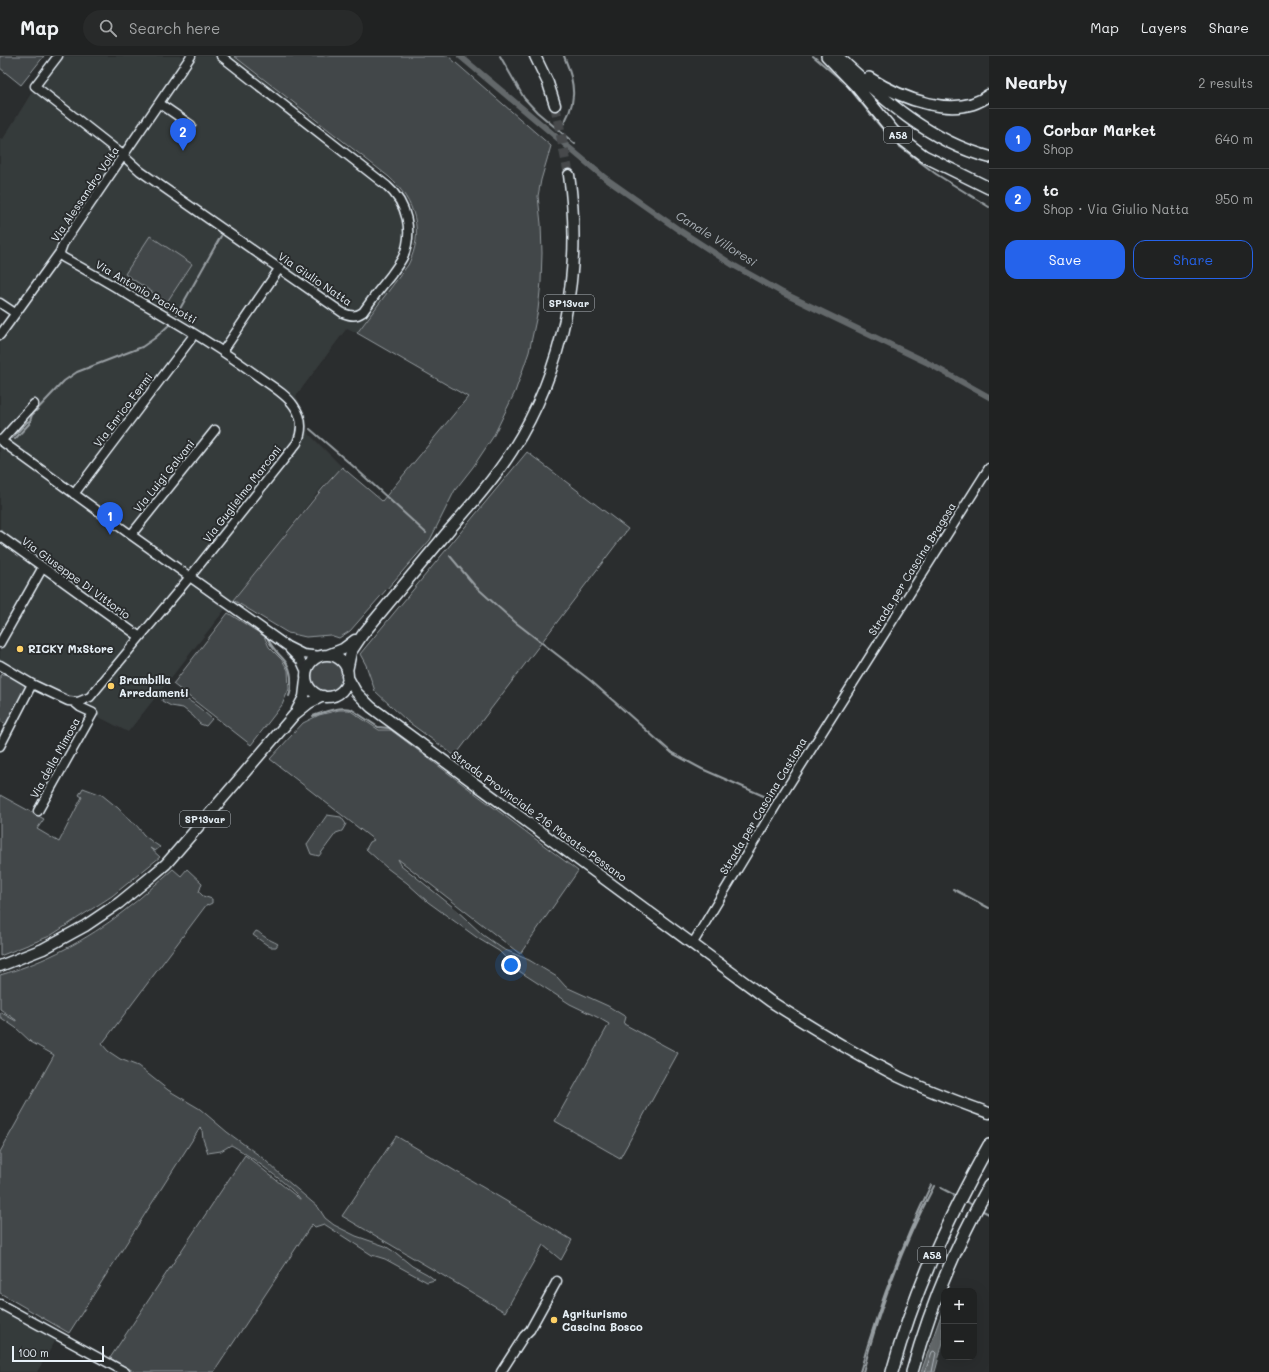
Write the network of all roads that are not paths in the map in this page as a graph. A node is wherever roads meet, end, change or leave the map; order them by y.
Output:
1 (58, 56) edge
2 (191, 56) edge
3 (222, 56) edge
4 (535, 56) edge
5 (827, 56) edge
6 (838, 56) edge
7 (186, 60) edge
8 (868, 84) junction
9 (989, 95) edge
10 (159, 103) junction
11 (555, 105) tunnel mouth
12 (191, 124) dead end
13 (123, 156) junction
14 (989, 157) edge
15 (569, 175) tunnel mouth
16 (989, 188) edge
17 (60, 252) junction
18 (279, 269) junction
19 (0, 303) edge
20 (15, 314) junction
21 (0, 335) edge
22 (191, 339) dead end
23 (223, 352) junction
24 (34, 404) dead end
25 (300, 420) joint
26 (215, 430) dead end
27 (1, 440) edge
28 (989, 468) edge
29 (74, 494) junction
30 (131, 535) junction
31 (0, 536) edge
32 (43, 567) junction
33 (190, 578) junction
34 (363, 634) junction
35 (140, 637) junction
36 (0, 643) edge
37 (286, 646) junction
38 (325, 656) junction
39 (0, 665) edge
40 (0, 670) edge
41 (9, 670) junction
42 (347, 674) junction
43 (306, 676) junction
44 (854, 681) joint
45 (32, 684) junction
46 (327, 696) junction
47 (74, 702) junction
48 (371, 707) junction
49 (294, 715) junction
50 (0, 746) edge
51 (38, 811) dead end
52 (693, 944) junction
53 (0, 966) edge
54 (989, 1113) edge
55 (989, 1145) edge
56 (989, 1186) edge
57 (557, 1281) dead end
58 (0, 1304) edge
59 (125, 1372) edge
60 (501, 1372) edge
61 (892, 1372) edge
62 (912, 1372) edge

1 - 13 street, Via Giulio Natta
2 - 7 street, Via Alessandro Volta
3 - 18 street, Via Giulio Natta
4 - 11 main road
5 - 8 highway, A58
5 - 16 highway, A58
6 - 8 highway, A58
6 - 9 highway, A58
7 - 10 street, Via Alessandro Volta
8 - 14 highway, A58
10 - 12 street
10 - 13 street, Via Alessandro Volta
13 - 17 street, Via Alessandro Volta
13 - 18 street, Via Giulio Natta
15 - 34 main road, SP13var
17 - 20 street, Via Alessandro Volta
17 - 23 street, Via Antonio Pacinotti
18 - 23 street
19 - 20 street
20 - 21 street, Via Alessandro Volta
22 - 29 street, Via Enrico Fermi
23 - 25 street, Via Antonio Pacinotti
24 - 27 street
25 - 33 street, Via Guglielmo Marconi
26 - 30 street, Via Luigi Galvani
27 - 29 street
28 - 44 street, Strada per Cascina Bragosa
29 - 30 street
30 - 33 street
31 - 32 street, Via Giuseppe Di Vittorio
32 - 35 street, Via Giuseppe Di Vittorio
32 - 36 street
33 - 35 street, Via Guglielmo Marconi
33 - 37 street
34 - 38 main road, SP13var
34 - 42 main road, SP13var
35 - 47 street, Via Guglielmo Marconi
37 - 38 street
37 - 43 street
38 - 42 main road
38 - 43 main road, SP13var
39 - 41 street
40 - 41 street
41 - 45 street
42 - 46 main road, SP13var
42 - 48 main road
43 - 46 main road
43 - 49 main road, SP13var
44 - 52 street, Strada per Cascina Castiona
45 - 47 street
45 - 50 street
46 - 48 main road
46 - 49 main road, SP13var
47 - 51 street, Via della Mimosa
48 - 52 main road, Strada Provinciale 216 Masate-Pessano
49 - 53 main road, SP13var
52 - 54 main road, Strada Provinciale 216 Masate-Pessano
55 - 61 highway, A58
56 - 62 highway, A58
57 - 60 street
58 - 59 street

